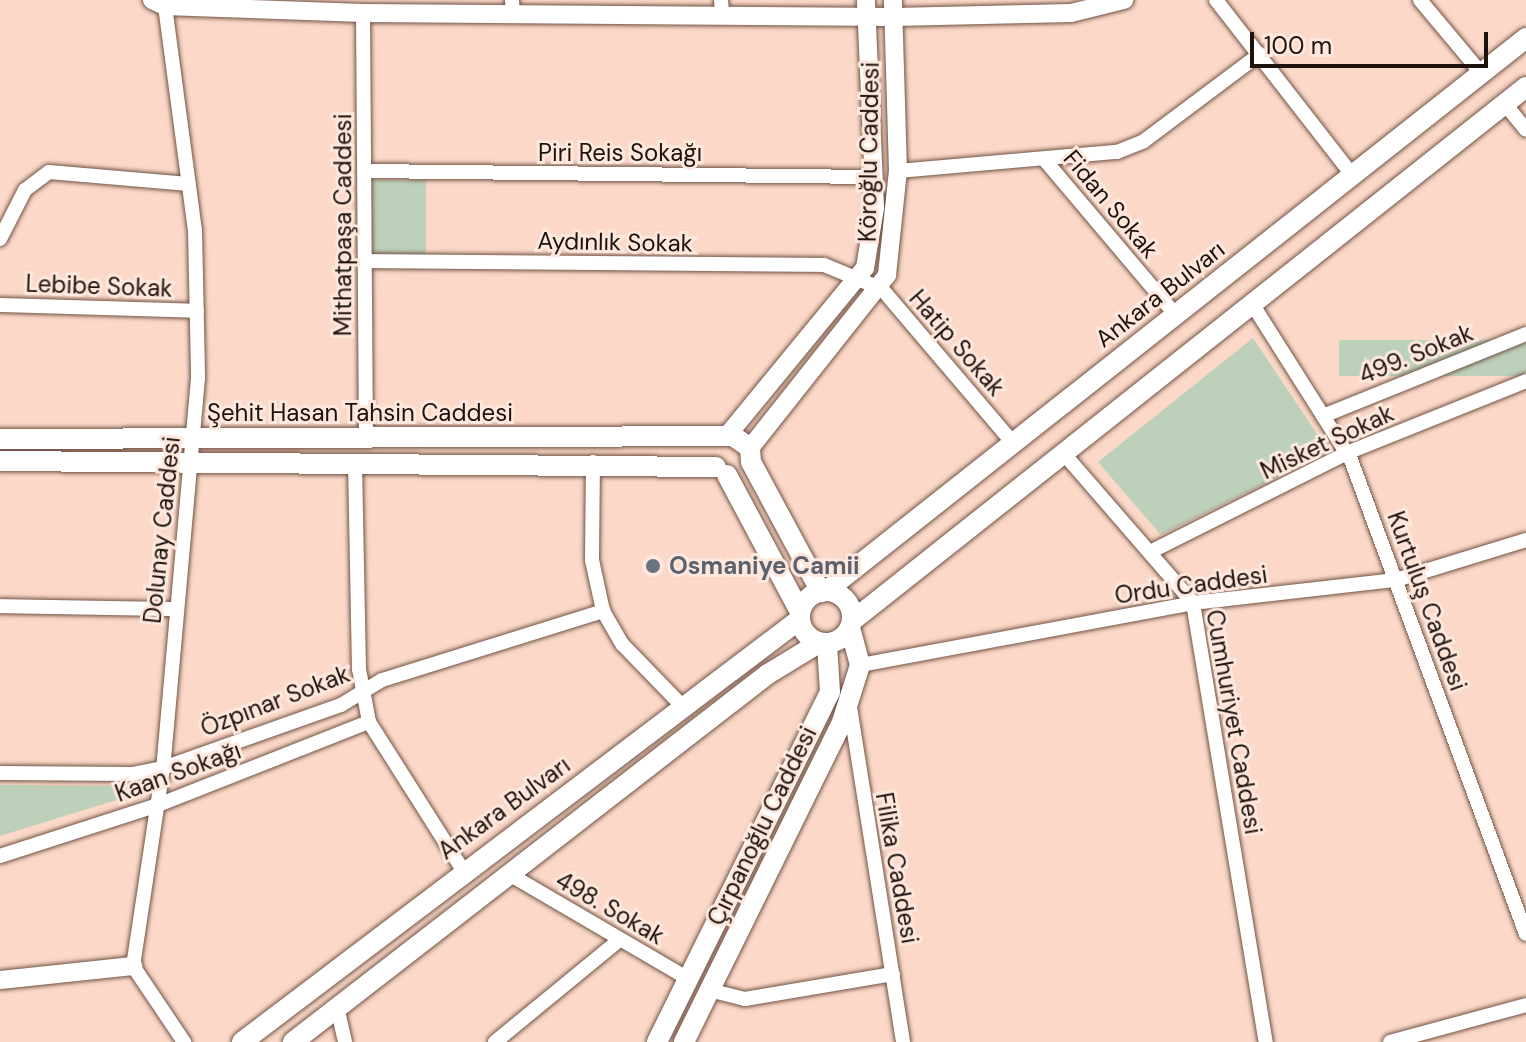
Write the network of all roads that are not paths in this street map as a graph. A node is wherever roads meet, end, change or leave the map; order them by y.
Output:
1 (1124, 0) edge
2 (1216, 0) edge
3 (1420, 0) edge
4 (158, 3) edge
5 (202, 4) edge
6 (512, 6) edge
7 (721, 6) edge
8 (866, 7) edge
9 (983, 7) edge
10 (894, 9) edge
11 (363, 13) junction
12 (1526, 38) edge
13 (1260, 54) junction
14 (1481, 73) junction
15 (1526, 87) edge
16 (1505, 104) junction
17 (1526, 130) edge
18 (1044, 159) junction
19 (366, 171) junction
20 (898, 171) junction
21 (1352, 175) junction
22 (874, 177) junction
23 (188, 184) junction
24 (0, 239) edge
25 (365, 261) junction
26 (862, 278) junction
27 (882, 289) junction
28 (1251, 302) junction
29 (0, 305) edge
30 (197, 311) junction
31 (1176, 315) junction
32 (1526, 334) edge
33 (1526, 381) edge
34 (1323, 416) junction
35 (195, 438) junction
36 (366, 438) junction
37 (722, 438) junction
38 (0, 439) edge
39 (1014, 444) junction
40 (1347, 453) junction
41 (750, 455) junction
42 (1065, 455) junction
43 (0, 461) edge
44 (355, 462) junction
45 (593, 462) junction
46 (189, 463) junction
47 (722, 471) junction
48 (1526, 540) edge
49 (1150, 552) junction
50 (1396, 580) junction
51 (823, 592) junction
52 (1193, 603) junction
53 (0, 606) edge
54 (174, 609) junction
55 (603, 611) junction
56 (800, 616) junction
57 (851, 624) junction
58 (823, 643) junction
59 (860, 665) junction
60 (362, 693) junction
61 (849, 701) junction
62 (684, 708) junction
63 (369, 722) junction
64 (163, 768) junction
65 (0, 773) edge
66 (158, 805) junction
67 (0, 856) edge
68 (463, 870) junction
69 (509, 874) junction
70 (1526, 934) edge
71 (619, 940) junction
72 (133, 966) junction
73 (893, 974) junction
74 (689, 979) junction
75 (0, 980) edge
76 (709, 990) junction
77 (1526, 1005) edge
78 (337, 1007) junction
79 (184, 1042) edge
80 (242, 1042) edge
81 (293, 1042) edge
82 (345, 1042) edge
83 (495, 1042) edge
84 (657, 1042) edge
85 (684, 1042) edge
86 (903, 1042) edge
87 (1266, 1042) edge
88 (1390, 1042) edge

1 - 9 street
2 - 13 street
3 - 14 street
4 - 5 street
4 - 23 street, Dolunay Caddesi
5 - 11 street
6 - 7 street
6 - 11 street
7 - 8 street
8 - 10 street
8 - 22 street, Köroğlu Caddesi
9 - 10 street
10 - 20 street, Köroğlu Caddesi
11 - 19 street, Mithatpaşa Caddesi
12 - 14 main road, Ankara Bulvarı
13 - 18 street
13 - 21 street
14 - 21 main road, Ankara Bulvarı
15 - 16 main road
16 - 17 street
16 - 28 main road
18 - 20 street
18 - 31 street, Fidan Sokak
19 - 22 street, Piri Reis Sokağı
19 - 25 street, Mithatpaşa Caddesi
20 - 27 street, Köroğlu Caddesi
21 - 31 main road, Ankara Bulvarı
22 - 26 street, Köroğlu Caddesi
23 - 24 street
23 - 30 street, Dolunay Caddesi
25 - 26 street, Aydınlık Sokak
25 - 36 street, Mithatpaşa Caddesi
26 - 27 street, Hatip Sokak
26 - 37 street
27 - 39 street, Hatip Sokak
27 - 41 street
28 - 34 street, Kurtuluş Caddesi
28 - 42 main road
29 - 30 street, Lebibe Sokak
30 - 35 street, Dolunay Caddesi
31 - 39 main road, Ankara Bulvarı
32 - 34 street, 499. Sokak
33 - 40 street, Misket Sokak
34 - 40 street, Kurtuluş Caddesi
35 - 36 main road, Şehit Hasan Tahsin Caddesi
35 - 38 main road, Şehit Hasan Tahsin Caddesi
35 - 46 street, Dolunay Caddesi
36 - 37 main road, Şehit Hasan Tahsin Caddesi
37 - 41 main road, Şehit Hasan Tahsin Caddesi
37 - 47 main road
39 - 51 main road, Ankara Bulvarı
40 - 49 street, Misket Sokak
40 - 50 street, Kurtuluş Caddesi
41 - 47 main road
41 - 51 main road
42 - 49 street, Cumhuriyet Caddesi
42 - 57 main road
43 - 46 main road, Şehit Hasan Tahsin Caddesi
44 - 45 main road, Şehit Hasan Tahsin Caddesi
44 - 46 main road, Şehit Hasan Tahsin Caddesi
44 - 60 street
45 - 47 main road, Şehit Hasan Tahsin Caddesi
45 - 55 street
46 - 54 street, Dolunay Caddesi
47 - 56 main road
48 - 50 street, Ordu Caddesi
49 - 52 street, Cumhuriyet Caddesi
50 - 52 street, Ordu Caddesi
50 - 70 street, Kurtuluş Caddesi
51 - 56 main road, Ankara Bulvarı
51 - 57 main road
52 - 59 street, Ordu Caddesi
52 - 87 street, Cumhuriyet Caddesi
53 - 54 street
54 - 64 street, Dolunay Caddesi
55 - 60 street, Özpınar Sokak
55 - 62 street
56 - 58 main road
56 - 62 main road, Ankara Bulvarı
57 - 58 main road
57 - 59 main road
58 - 69 main road
58 - 74 main road, Çırpanoğlu Caddesi
59 - 61 main road, Çırpanoğlu Caddesi
60 - 63 street
60 - 64 street, Özpınar Sokak
61 - 73 street, Filika Caddesi
61 - 76 main road, Çırpanoğlu Caddesi
62 - 68 main road, Ankara Bulvarı
63 - 66 street, Kaan Sokağı
63 - 68 street
64 - 65 street, Özpınar Sokak
64 - 66 street, Dolunay Caddesi
66 - 67 street, Kaan Sokağı
66 - 72 street, Dolunay Caddesi
68 - 80 main road, Ankara Bulvarı
69 - 71 street, 498. Sokak
69 - 78 main road
71 - 74 street, 498. Sokak
71 - 83 street
72 - 75 street
72 - 79 street
73 - 76 street
73 - 86 street, Filika Caddesi
74 - 84 main road, Çırpanoğlu Caddesi
76 - 85 main road, Çırpanoğlu Caddesi
77 - 88 street
78 - 81 main road
78 - 82 street

